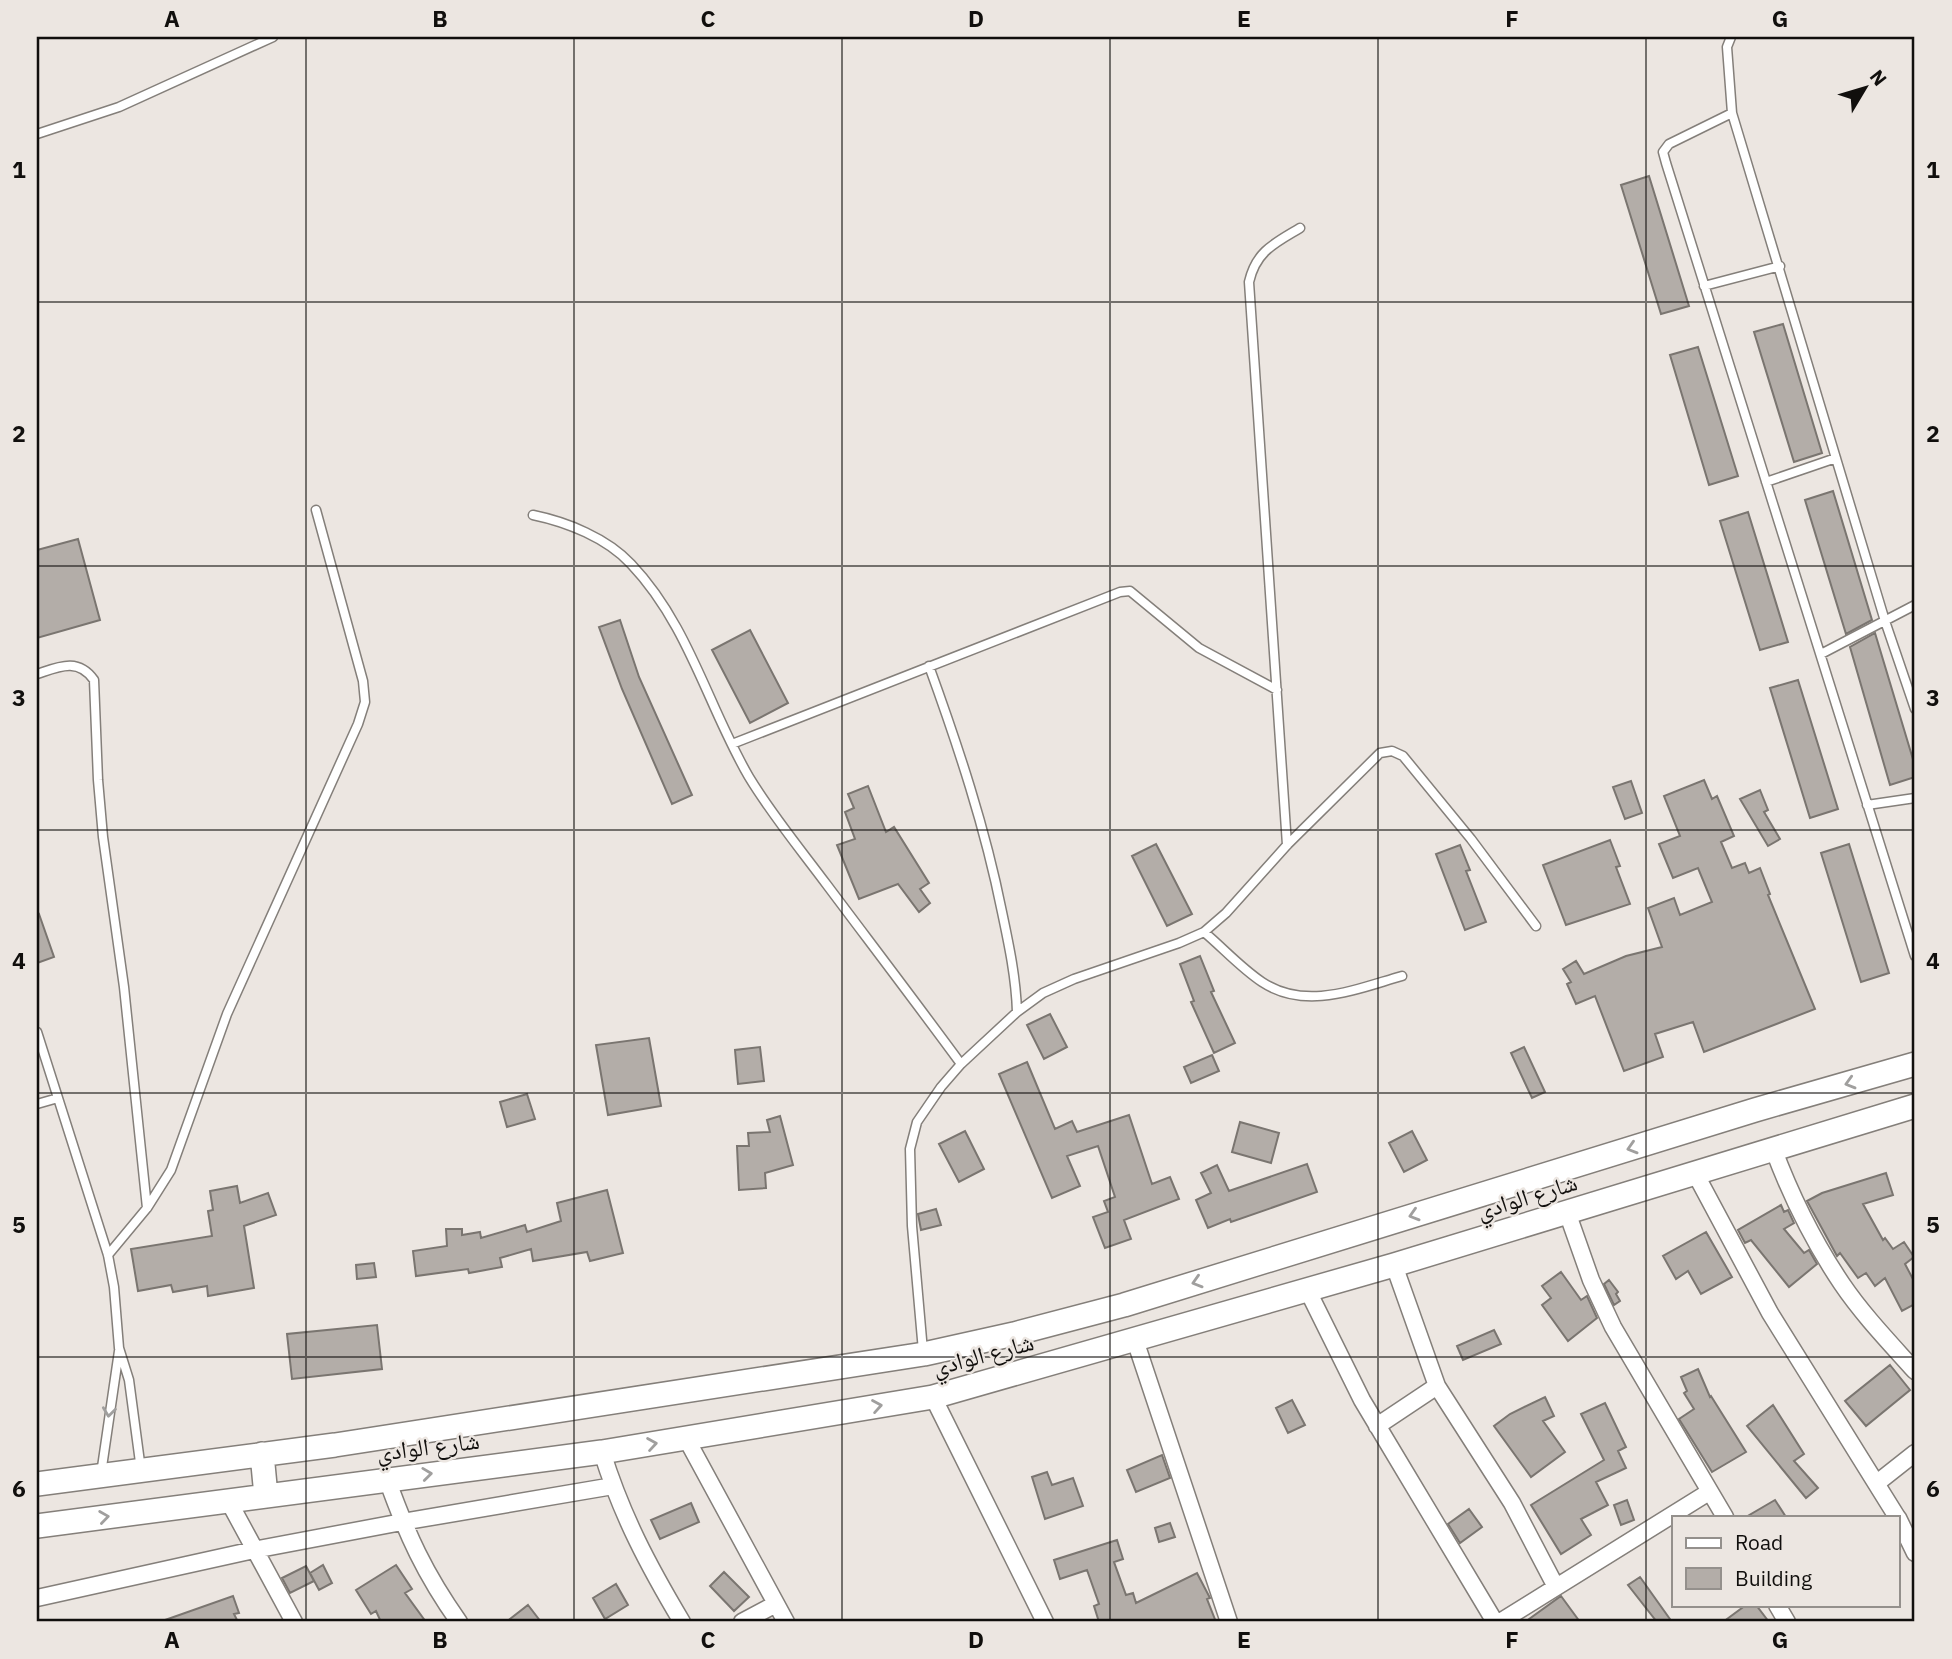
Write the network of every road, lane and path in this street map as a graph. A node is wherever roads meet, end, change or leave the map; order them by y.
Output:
1 (273, 37) edge
2 (1731, 37) edge
3 (1732, 113) junction
4 (37, 134) edge
5 (1300, 228) dead end
6 (1780, 266) junction
7 (1704, 286) junction
8 (1836, 457) junction
9 (1766, 481) junction
10 (316, 510) dead end
11 (533, 515) dead end
12 (1915, 605) edge
13 (1885, 621) junction
14 (1821, 654) junction
15 (929, 666) junction
16 (37, 674) edge
17 (1276, 690) junction
18 (1915, 709) edge
19 (732, 744) junction
20 (1915, 798) edge
21 (1867, 805) junction
22 (1287, 845) junction
23 (1536, 926) dead end
24 (1205, 932) junction
25 (1915, 956) edge
26 (1402, 976) dead end
27 (1017, 1012) junction
28 (37, 1032) edge
29 (961, 1064) junction
30 (1915, 1064) edge
31 (58, 1098) junction
32 (37, 1104) edge
33 (1915, 1106) edge
34 (1773, 1148) junction
35 (1695, 1173) junction
36 (148, 1209) junction
37 (1567, 1212) junction
38 (108, 1255) junction
39 (1394, 1265) junction
40 (1307, 1289) junction
41 (1135, 1340) junction
42 (119, 1348) junction
43 (924, 1354) junction
44 (1915, 1371) edge
45 (1437, 1386) junction
46 (933, 1396) junction
47 (1377, 1426) junction
48 (686, 1438) junction
49 (335, 1445) junction
50 (602, 1452) junction
51 (1915, 1453) edge
52 (262, 1454) junction
53 (141, 1470) junction
54 (101, 1475) junction
55 (387, 1479) junction
56 (1877, 1483) junction
57 (37, 1484) edge
58 (343, 1485) junction
59 (612, 1486) junction
60 (1709, 1492) junction
61 (266, 1496) junction
62 (228, 1500) junction
63 (1724, 1516) edge
64 (1896, 1516) edge
65 (402, 1522) junction
66 (1899, 1522) edge
67 (37, 1526) edge
68 (254, 1550) junction
69 (1915, 1553) edge
70 (1556, 1587) junction
71 (37, 1598) edge
72 (776, 1604) junction
73 (1778, 1606) edge
74 (294, 1622) edge
75 (459, 1622) edge
76 (682, 1622) edge
77 (742, 1622) edge
78 (786, 1622) edge
79 (1045, 1622) edge
80 (1229, 1622) edge
81 (1497, 1622) edge
82 (1787, 1622) edge

1 - 4 lane
2 - 3 lane
3 - 6 lane
3 - 7 lane
5 - 17 lane
6 - 7 lane
6 - 8 lane
7 - 9 lane
8 - 9 lane
8 - 13 lane
9 - 14 lane
10 - 36 lane
11 - 19 lane
12 - 13 lane
13 - 14 lane
13 - 18 lane
14 - 21 lane
15 - 17 lane
15 - 19 lane
15 - 27 lane
16 - 36 lane
17 - 22 lane
19 - 29 lane
20 - 21 lane
21 - 25 lane
22 - 23 lane
22 - 24 lane
24 - 26 lane
24 - 27 lane
27 - 29 lane
28 - 31 lane
29 - 43 lane
30 -> 43 main road, شارع الوادي
31 - 32 lane
31 - 38 lane
33 - 34 main road, شارع الوادي
34 - 35 main road, شارع الوادي
34 - 44 street
35 - 37 main road, شارع الوادي
35 - 56 street
36 - 38 lane
37 - 39 main road, شارع الوادي
37 - 60 street
38 - 42 lane
39 - 40 main road, شارع الوادي
39 - 45 street
40 - 41 main road, شارع الوادي
40 - 47 street
41 - 46 main road, شارع الوادي
41 - 80 street
42 - 53 lane
42 -> 54 lane
43 - 49 main road, شارع الوادي
45 - 47 street
45 - 70 street
48 -> 46 main road, شارع الوادي
46 - 79 street
47 - 81 street
50 -> 48 main road, شارع الوادي
48 - 72 street
49 - 52 main road, شارع الوادي
49 - 58 main road
55 -> 50 main road, شارع الوادي
50 - 59 street
51 - 56 street
52 - 53 main road, شارع الوادي
52 - 61 main road
53 - 54 main road, شارع الوادي
54 - 57 main road, شارع الوادي
55 - 58 main road, شارع الوادي
55 - 65 street
56 - 64 street
58 - 61 main road, شارع الوادي
59 - 65 street
59 - 76 street
60 - 63 street
60 - 70 street
61 - 62 main road, شارع الوادي
67 -> 62 main road, شارع الوادي
62 - 68 street
65 - 68 street
65 - 75 street
66 - 69 street
68 - 71 street
68 - 74 street
70 - 81 street
72 - 77 street
72 - 78 street
73 - 82 street

